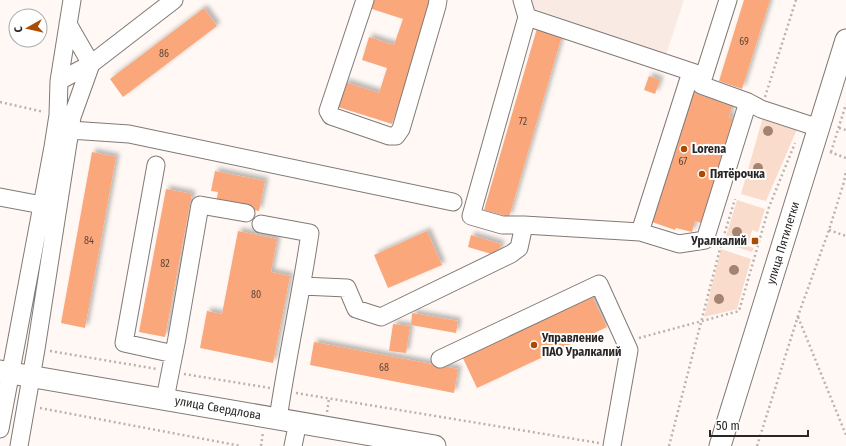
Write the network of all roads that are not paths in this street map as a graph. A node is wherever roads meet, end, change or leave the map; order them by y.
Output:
1 (72, 0) edge
2 (174, 0) edge
3 (365, 0) edge
4 (438, 0) edge
5 (522, 0) edge
6 (728, 0) edge
7 (526, 17) junction
8 (68, 24) junction
9 (846, 40) edge
10 (91, 64) junction
11 (697, 74) junction
12 (59, 80) junction
13 (755, 105) junction
14 (63, 128) junction
15 (829, 128) junction
16 (156, 165) dead end
17 (0, 197) edge
18 (454, 202) dead end
19 (42, 205) junction
20 (246, 213) dead end
21 (261, 224) dead end
22 (524, 225) junction
23 (640, 232) junction
24 (302, 286) junction
25 (174, 354) junction
26 (440, 359) dead end
27 (5, 372) edge
28 (31, 376) junction
29 (165, 399) junction
30 (288, 421) junction
31 (0, 429) edge
32 (19, 446) edge
33 (293, 446) edge
34 (435, 446) edge
35 (612, 446) edge
36 (720, 446) edge

1 - 8 street
2 - 10 street
3 - 4 street
5 - 7 street
6 - 11 street
7 - 11 street
7 - 22 street
8 - 10 street
8 - 12 street
9 - 15 main road, улица Пятилетки
10 - 12 street
10 - 14 street
11 - 13 street
11 - 23 street
12 - 14 street
13 - 15 street
13 - 23 street
14 - 18 street
14 - 19 street
14 - 28 street
15 - 36 main road, улица Пятилетки
16 - 25 street
17 - 19 street
19 - 27 street
20 - 25 street
21 - 24 street
22 - 23 street
22 - 24 street
24 - 30 street
25 - 29 street
26 - 35 street
27 - 28 main road, улица Свердлова
27 - 31 street
28 - 29 main road, улица Свердлова
28 - 32 street
29 - 30 main road, улица Свердлова
30 - 33 street
30 - 34 main road, улица Свердлова

